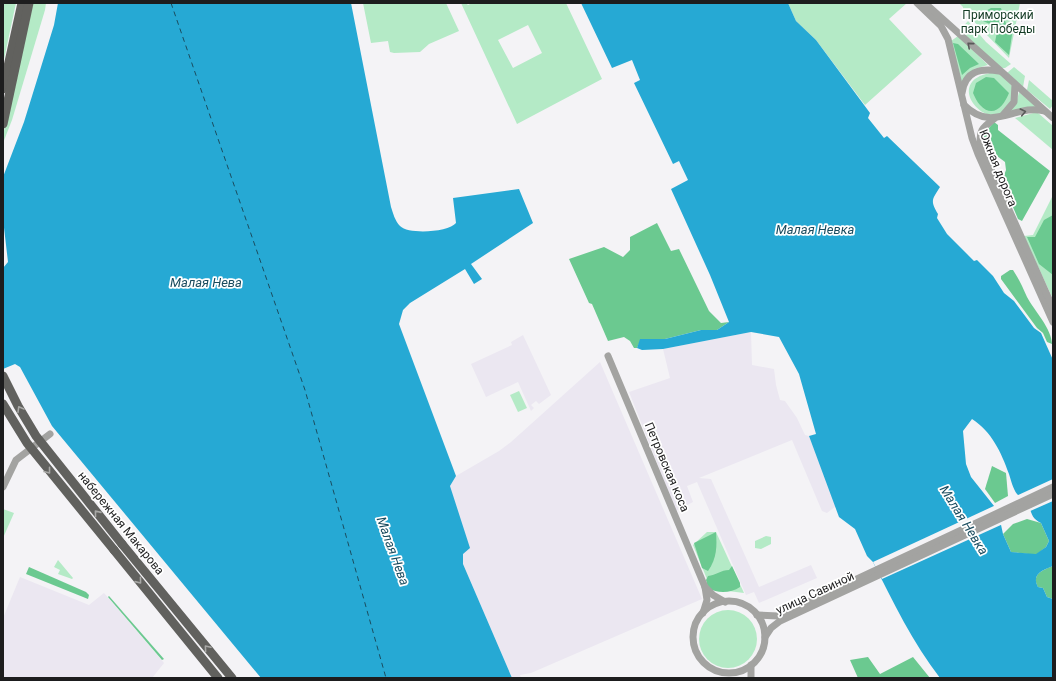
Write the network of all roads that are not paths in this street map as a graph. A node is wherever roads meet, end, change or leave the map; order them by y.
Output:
1 (22, 3) edge
2 (29, 3) edge
3 (917, 3) edge
4 (925, 3) edge
5 (999, 71) junction
6 (1015, 85) junction
7 (3, 90) edge
8 (962, 96) junction
9 (964, 105) junction
10 (1044, 111) junction
11 (998, 117) junction
12 (1053, 118) edge
13 (3, 124) edge
14 (1053, 308) edge
15 (1053, 322) edge
16 (608, 356) dead end
17 (3, 376) edge
18 (3, 404) edge
19 (50, 434) dead end
20 (3, 487) edge
21 (1053, 487) edge
22 (1053, 494) edge
23 (878, 571) junction
24 (705, 587) junction
25 (725, 602) junction
26 (703, 613) junction
27 (757, 615) junction
28 (765, 638) junction
29 (752, 665) junction
30 (734, 673) junction
31 (218, 678) edge
32 (232, 678) edge
33 (742, 678) edge
34 (751, 678) edge

1 - 7 main road
2 - 13 main road
3 - 8 street, Южная дорога
5 -> 4 street
5 - 6 street
5 - 8 street
6 - 10 street
6 - 11 street
8 - 9 street, Южная дорога
9 - 11 street
9 - 15 street, Южная дорога
11 -> 10 street
10 - 12 street
11 - 14 street, Южная дорога
16 - 24 street, Петровская коса
32 -> 17 main road, набережная Макарова, bridge
18 -> 31 main road, набережная Макарова, bridge
19 - 20 street
21 - 23 street
22 - 23 street
23 - 27 street, улица Савиной
23 - 28 street, улица Савиной
24 - 25 street, Петровская коса
24 - 26 street, Петровская коса
25 - 26 street
25 - 27 street
26 - 30 street
27 - 28 street
28 - 29 street
29 - 30 street
29 - 34 street
30 - 33 street

